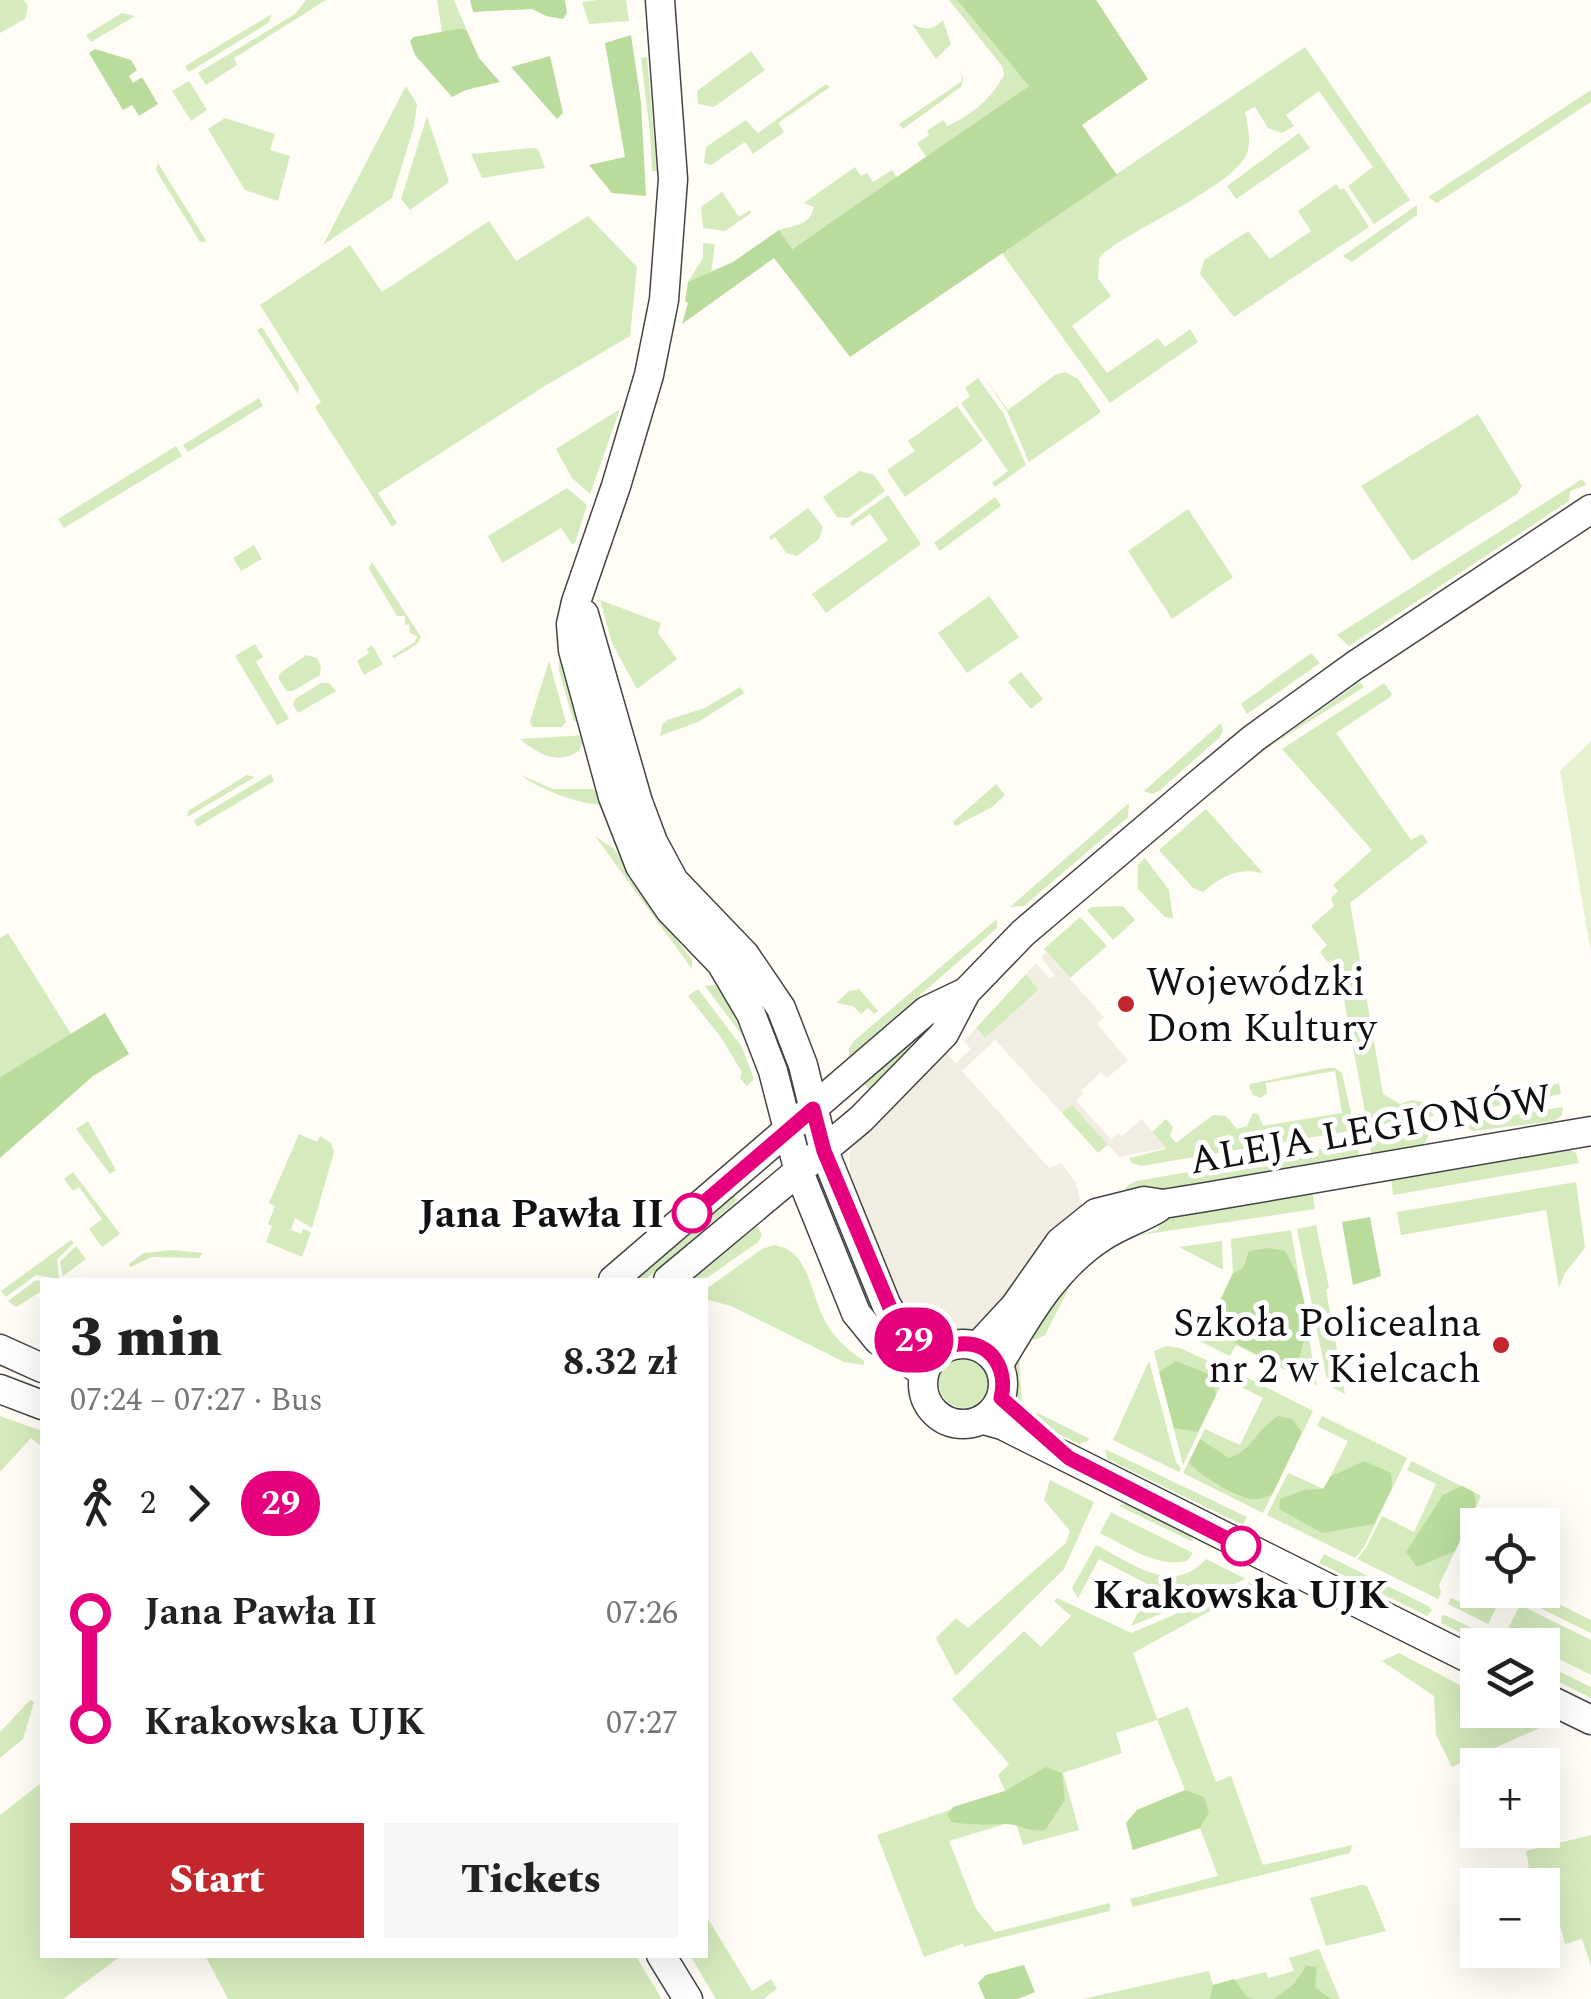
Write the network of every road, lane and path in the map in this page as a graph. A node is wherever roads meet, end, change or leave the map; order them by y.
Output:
1 (660, 0) edge
2 (1591, 509) edge
3 (616, 763) junction
4 (966, 992) junction
5 (813, 1109) junction
6 (1591, 1130) edge
7 (786, 1132) junction
8 (824, 1151) junction
9 (799, 1172) junction
10 (616, 1278) edge
11 (670, 1278) edge
12 (0, 1349) edge
13 (989, 1355) junction
14 (932, 1362) junction
15 (40, 1367) edge
16 (0, 1389) edge
17 (40, 1403) edge
18 (992, 1409) junction
19 (1460, 1654) edge
20 (1560, 1705) edge
21 (1591, 1720) edge
22 (663, 1958) edge
23 (688, 1999) edge

1 - 3 street
2 - 4 street
3 - 5 street
3 - 7 street
4 - 5 street
4 - 8 street
5 - 7 street
5 - 8 street
6 - 13 street, ALEJA LEGIONÓW
7 - 9 street
7 - 10 street
8 - 9 street
8 - 14 street
9 - 11 street
9 - 14 street
12 - 15 street
13 - 14 street
13 - 18 street
14 - 18 street
16 - 17 street
18 - 19 street
20 - 21 street
22 - 23 street

